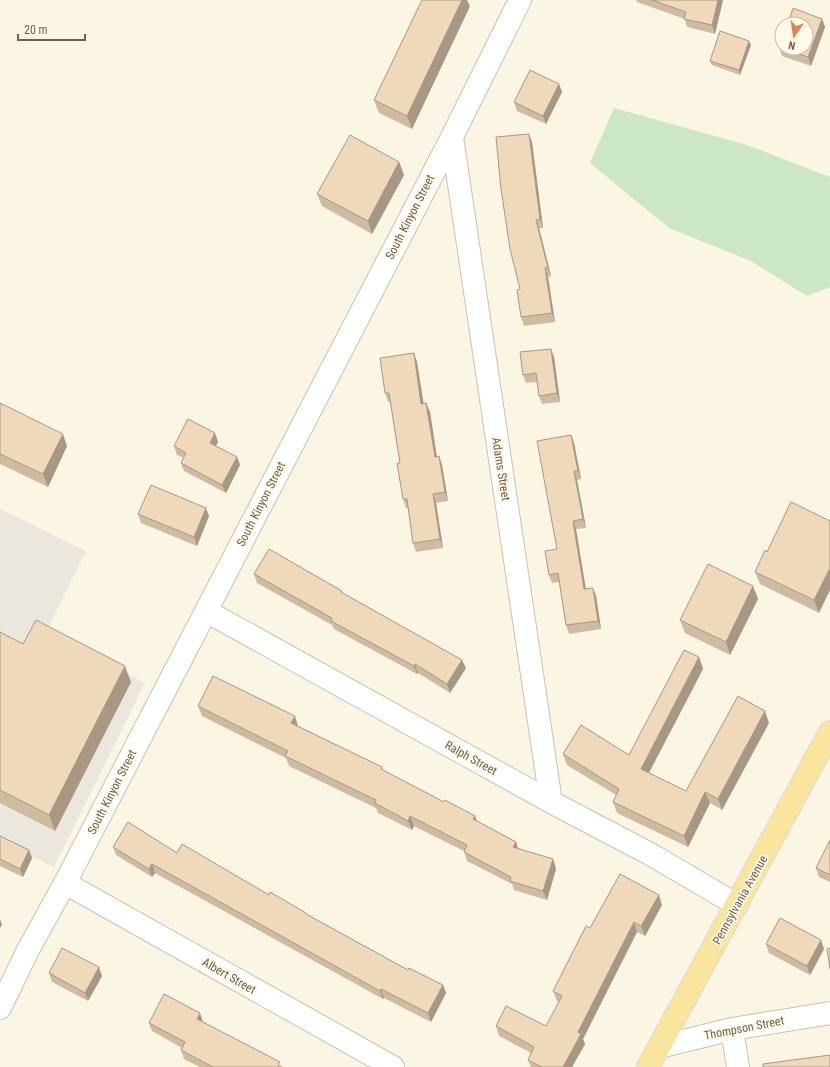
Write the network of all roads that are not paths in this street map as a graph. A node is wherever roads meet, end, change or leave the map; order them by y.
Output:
1 (520, 0) edge
2 (452, 137) junction
3 (206, 611) junction
4 (830, 732) edge
5 (551, 802) junction
6 (65, 883) junction
7 (737, 905) junction
8 (0, 1008) edge
9 (830, 1013) edge
10 (732, 1029) junction
11 (659, 1047) junction
12 (393, 1067) edge
13 (648, 1067) edge
14 (738, 1067) edge

1 - 2 street, South Kinyon Street
2 - 3 street, South Kinyon Street
2 - 5 street, Adams Street
3 - 5 street, Ralph Street
3 - 6 street, South Kinyon Street
4 - 7 main road, Pennsylvania Avenue
5 - 7 street, Ralph Street
6 - 8 street, South Kinyon Street
6 - 12 street, Albert Street
7 - 11 main road, Pennsylvania Avenue
9 - 10 street, Thompson Street
10 - 11 street, Thompson Street
10 - 14 street
11 - 13 main road, Pennsylvania Avenue

